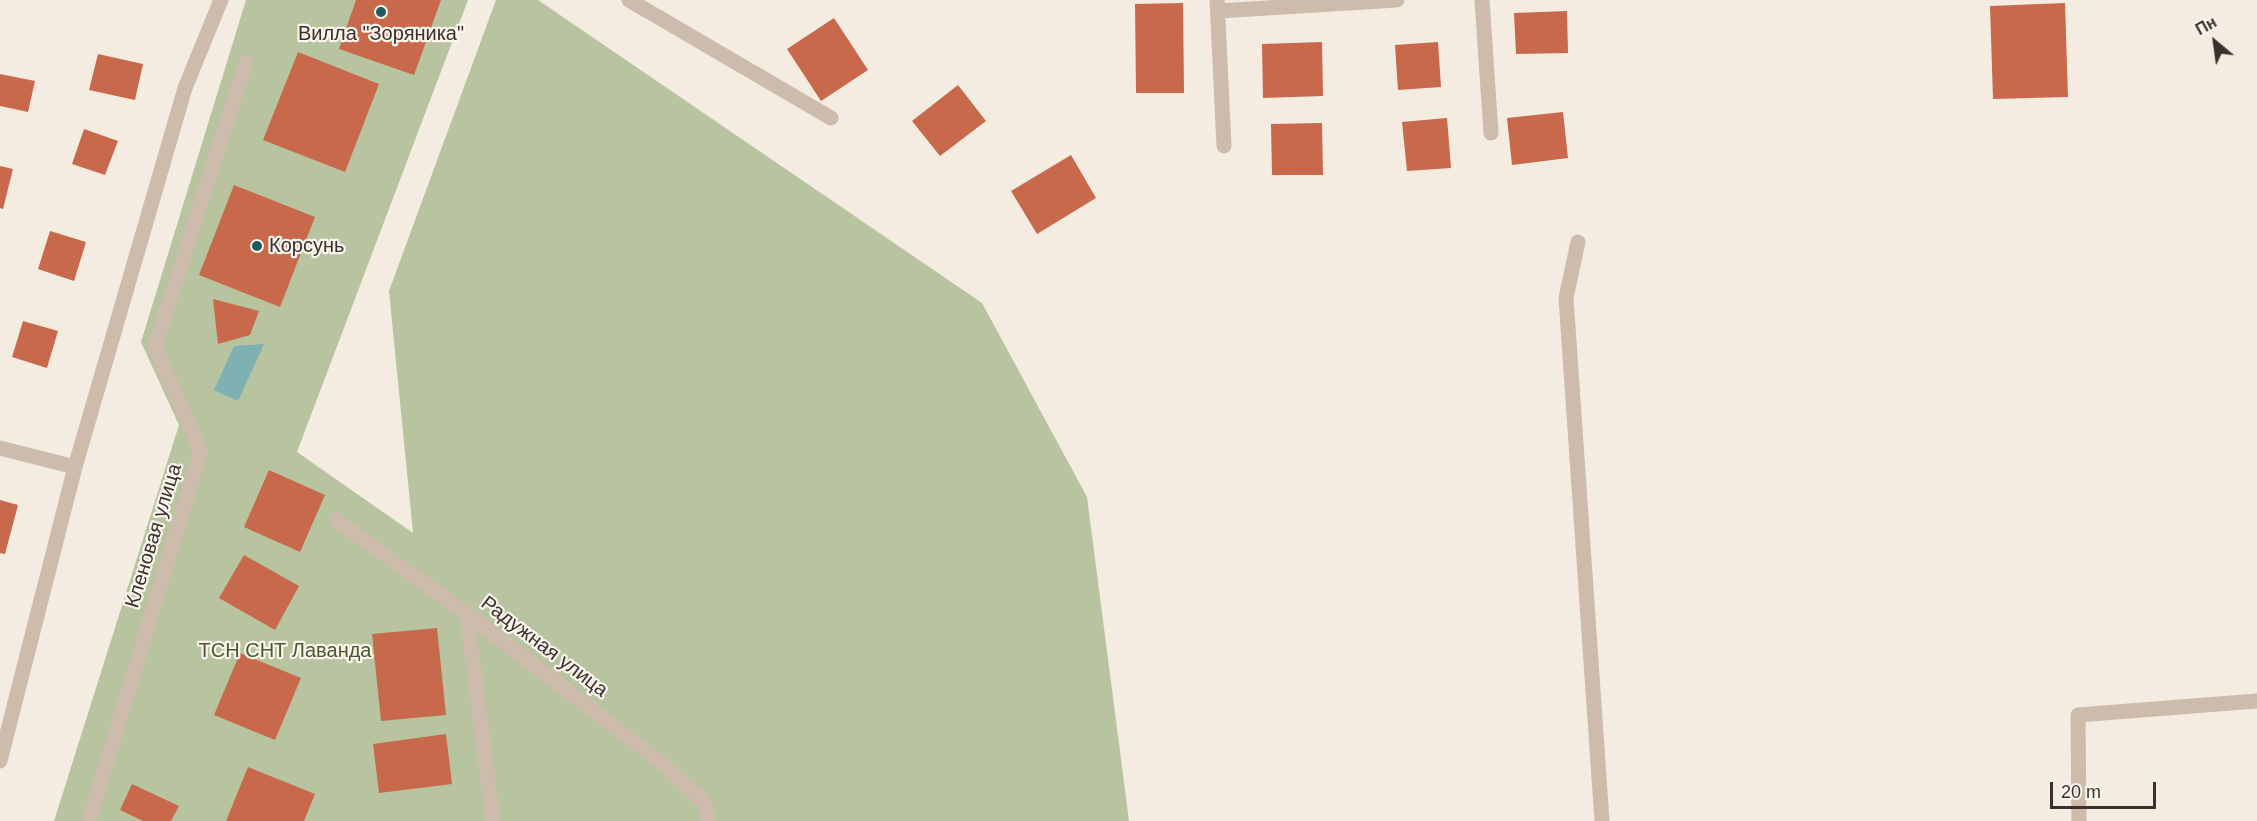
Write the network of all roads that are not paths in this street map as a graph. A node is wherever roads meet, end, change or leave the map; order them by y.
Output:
1 (221, 0) edge
2 (629, 0) edge
3 (1397, 0) edge
4 (1482, 0) edge
5 (1218, 6) edge
6 (246, 62) dead end
7 (831, 118) dead end
8 (1491, 133) dead end
9 (1224, 146) dead end
10 (1578, 242) dead end
11 (0, 448) edge
12 (75, 467) junction
13 (336, 520) dead end
14 (467, 614) junction
15 (2257, 701) edge
16 (0, 761) edge
17 (89, 821) edge
18 (493, 821) edge
19 (708, 821) edge
20 (1602, 821) edge
21 (2079, 821) edge

1 - 12 street
2 - 7 street
3 - 5 street
4 - 8 street
5 - 9 street
6 - 17 street, Кленовая улица
10 - 20 street
11 - 12 street
12 - 16 street
13 - 14 street, Радужная улица
14 - 18 street
14 - 19 street, Радужная улица
15 - 21 street

